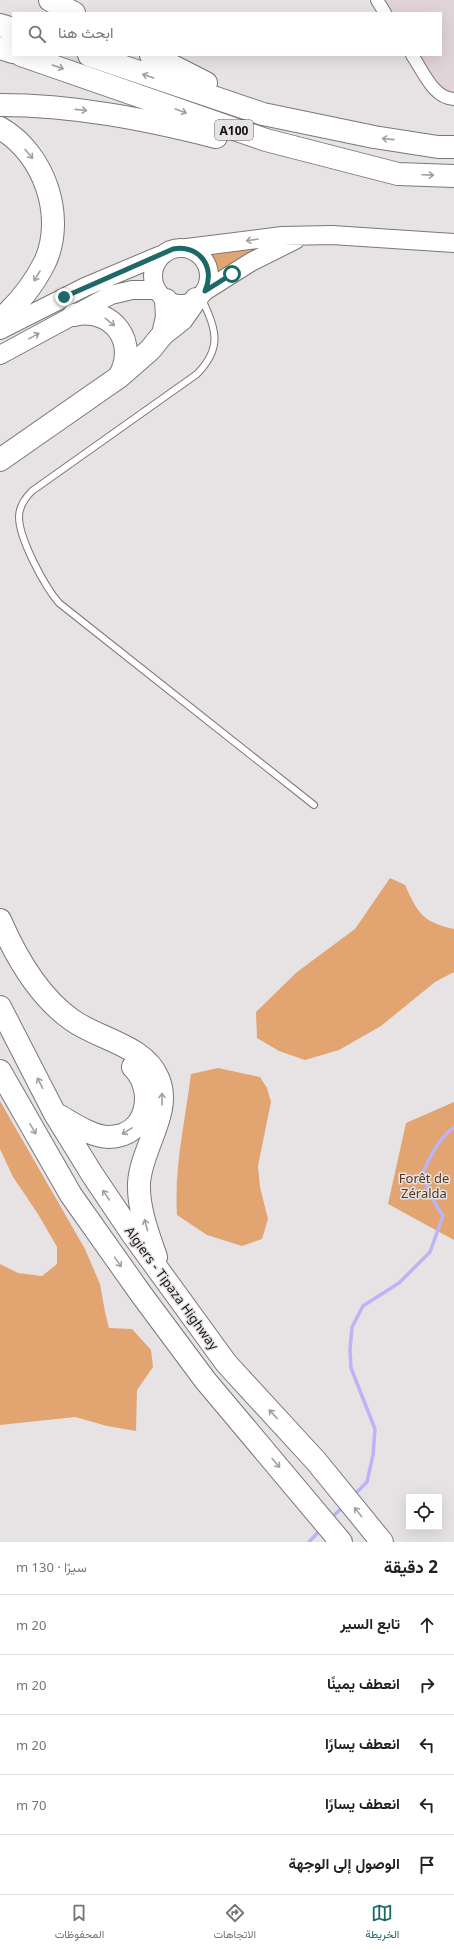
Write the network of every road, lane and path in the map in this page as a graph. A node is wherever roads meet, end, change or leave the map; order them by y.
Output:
1 (50, 0) edge
2 (377, 0) edge
3 (72, 12) edge
4 (384, 12) edge
5 (0, 25) edge
6 (12, 29) edge
7 (0, 48) edge
8 (12, 52) edge
9 (24, 56) edge
10 (92, 56) edge
11 (153, 56) edge
12 (413, 56) edge
13 (454, 98) edge
14 (0, 105) edge
15 (306, 123) junction
16 (0, 128) edge
17 (454, 147) edge
18 (398, 174) junction
19 (454, 176) edge
20 (305, 236) junction
21 (454, 243) edge
22 (186, 248) junction
23 (161, 255) junction
24 (161, 295) junction
25 (201, 295) junction
26 (74, 315) junction
27 (0, 320) edge
28 (0, 330) edge
29 (163, 334) junction
30 (0, 355) edge
31 (119, 377) junction
32 (0, 460) edge
33 (314, 805) dead end
34 (0, 920) edge
35 (0, 945) edge
36 (0, 1007) edge
37 (0, 1071) edge
38 (56, 1114) junction
39 (162, 1275) junction
40 (341, 1542) edge
41 (382, 1542) edge

1 - 3 highway
2 - 4 street
5 - 6 highway
7 - 8 highway
9 -> 18 highway, A100
15 -> 10 highway, A100
11 - 15 highway
12 - 13 street
14 -> 18 highway, A100
17 -> 15 highway, A100
16 -> 27 highway
18 -> 19 highway, A100
20 - 21 main road
20 -> 22 main road
20 - 25 main road
22 - 23 main road
22 - 25 main road
23 - 24 main road
23 - 28 main road
24 - 25 main road
24 - 26 main road
24 - 29 highway
25 - 29 highway
25 - 33 lane
30 -> 26 main road
26 -> 31 highway
29 - 31 highway
31 - 32 highway
39 -> 34 highway
35 -> 38 highway
38 -> 36 highway, Algiers - Tipaza Highway
37 -> 40 highway, Algiers - Tipaza Highway
39 -> 38 highway, Algiers - Tipaza Highway
41 -> 39 highway, Algiers - Tipaza Highway

